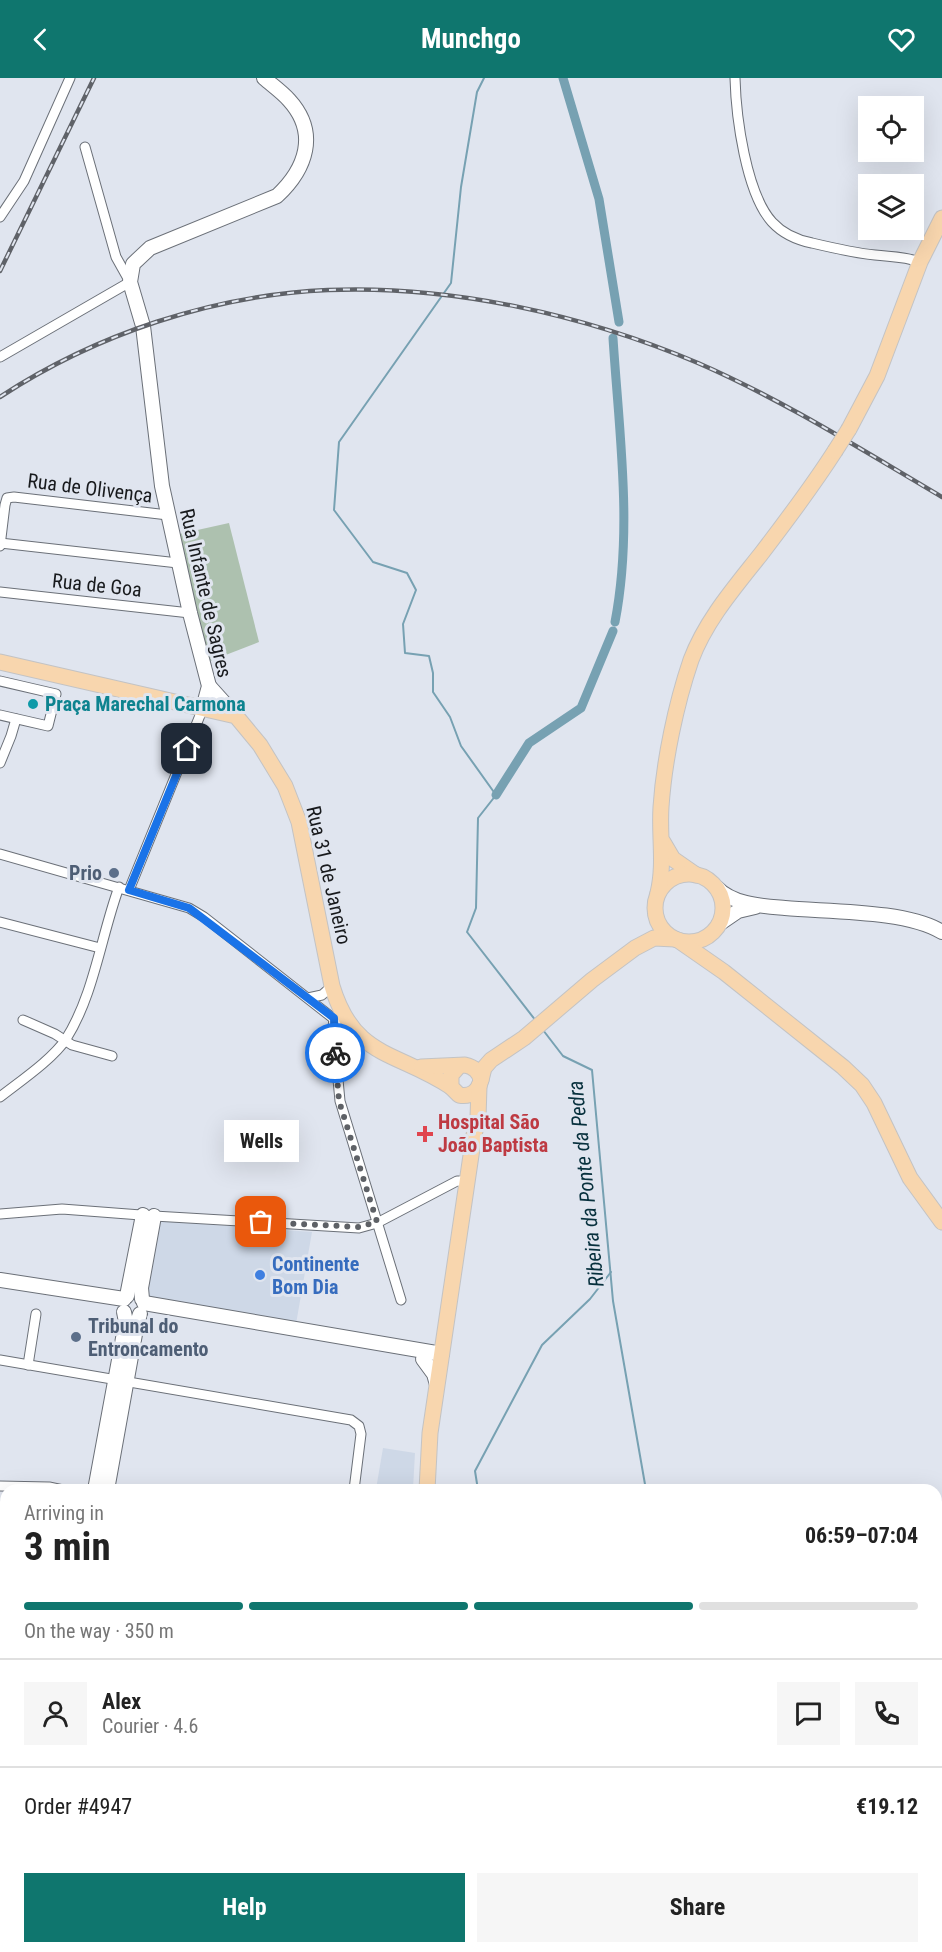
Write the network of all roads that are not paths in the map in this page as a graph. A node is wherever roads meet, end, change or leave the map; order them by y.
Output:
1 (70, 78) edge
2 (264, 78) edge
3 (735, 78) edge
4 (85, 147) dead end
5 (0, 217) edge
6 (942, 218) edge
7 (920, 261) junction
8 (130, 282) junction
9 (0, 357) edge
10 (168, 515) junction
11 (0, 545) edge
12 (178, 563) junction
13 (0, 592) edge
14 (190, 613) junction
15 (0, 662) edge
16 (0, 681) edge
17 (209, 686) junction
18 (203, 708) junction
19 (0, 715) edge
20 (236, 716) junction
21 (16, 719) junction
22 (0, 763) edge
23 (661, 833) junction
24 (0, 854) edge
25 (696, 875) junction
26 (716, 887) junction
27 (124, 889) junction
28 (657, 901) junction
29 (766, 907) junction
30 (0, 922) edge
31 (717, 927) junction
32 (942, 932) edge
33 (676, 940) junction
34 (100, 948) junction
35 (635, 948) junction
36 (724, 972) junction
37 (332, 986) junction
38 (308, 998) junction
39 (23, 1020) dead end
40 (341, 1021) junction
41 (523, 1035) junction
42 (66, 1040) junction
43 (112, 1056) dead end
44 (462, 1066) junction
45 (416, 1067) junction
46 (480, 1083) junction
47 (455, 1091) junction
48 (0, 1097) edge
49 (474, 1135) junction
50 (467, 1181) junction
51 (0, 1214) edge
52 (148, 1216) junction
53 (941, 1220) edge
54 (377, 1222) junction
55 (0, 1280) edge
56 (0, 1287) edge
57 (401, 1300) dead end
58 (124, 1304) junction
59 (142, 1307) junction
60 (36, 1314) dead end
61 (443, 1336) junction
62 (423, 1355) junction
63 (0, 1359) edge
64 (441, 1359) junction
65 (28, 1365) junction
66 (120, 1380) junction
67 (437, 1385) junction
68 (96, 1484) edge
69 (108, 1484) edge
70 (355, 1484) edge
71 (427, 1484) edge

1 - 5 street
2 - 8 street
3 - 7 street
4 - 8 street
6 - 7 main road
7 - 23 main road, bridge
8 - 9 street
8 - 10 street, Rua Infante de Sagres
10 - 11 street, Rua de Olivença
10 - 12 street, Rua Infante de Sagres
11 - 12 street
12 - 14 street, Rua Infante de Sagres
13 - 14 street, Rua de Goa
14 - 17 street, Rua Infante de Sagres
15 - 18 main road
16 - 21 street
17 - 18 street, Rua Infante de Sagres
17 - 20 street, Rua 31 de Janeiro
18 - 20 main road
18 - 27 street, Rua Infante de Sagres
19 - 21 street
20 - 37 main road, Rua 31 de Janeiro
21 - 22 street
23 - 25 main road
23 - 28 main road
24 - 27 street
25 - 26 main road
25 - 28 main road
26 - 29 street
26 - 31 main road
27 - 34 street, Rua Infante de Sagres
27 - 38 street
28 - 33 main road
28 - 35 main road
29 - 31 street
29 - 32 street
30 - 34 street
31 - 33 main road
31 - 36 main road
33 - 35 main road
33 - 36 main road
34 - 42 street, Rua Infante de Sagres
35 - 41 main road
36 - 53 main road
37 - 38 street
37 - 40 main road, Rua 31 de Janeiro
38 - 40 street
39 - 42 street
40 - 45 main road
40 - 54 street
41 - 44 main road
41 - 46 main road
42 - 43 street
42 - 48 street
44 - 45 main road
44 - 46 main road
44 - 47 main road
45 - 47 main road
46 - 47 main road
46 - 49 main road
47 - 49 main road
49 - 50 main road
50 - 54 street
50 - 61 main road
51 - 52 street
52 - 54 street
52 - 58 street
52 - 59 street
54 - 57 street
55 - 58 street
56 - 58 street
58 - 59 street
58 - 59 street
58 - 66 street
59 - 62 street
59 - 66 street
60 - 65 street
61 - 62 street
61 - 64 main road
62 - 64 street
62 - 67 street
63 - 65 street
64 - 67 main road
65 - 66 street
66 - 68 street
66 - 69 street
66 - 70 street
67 - 71 main road

